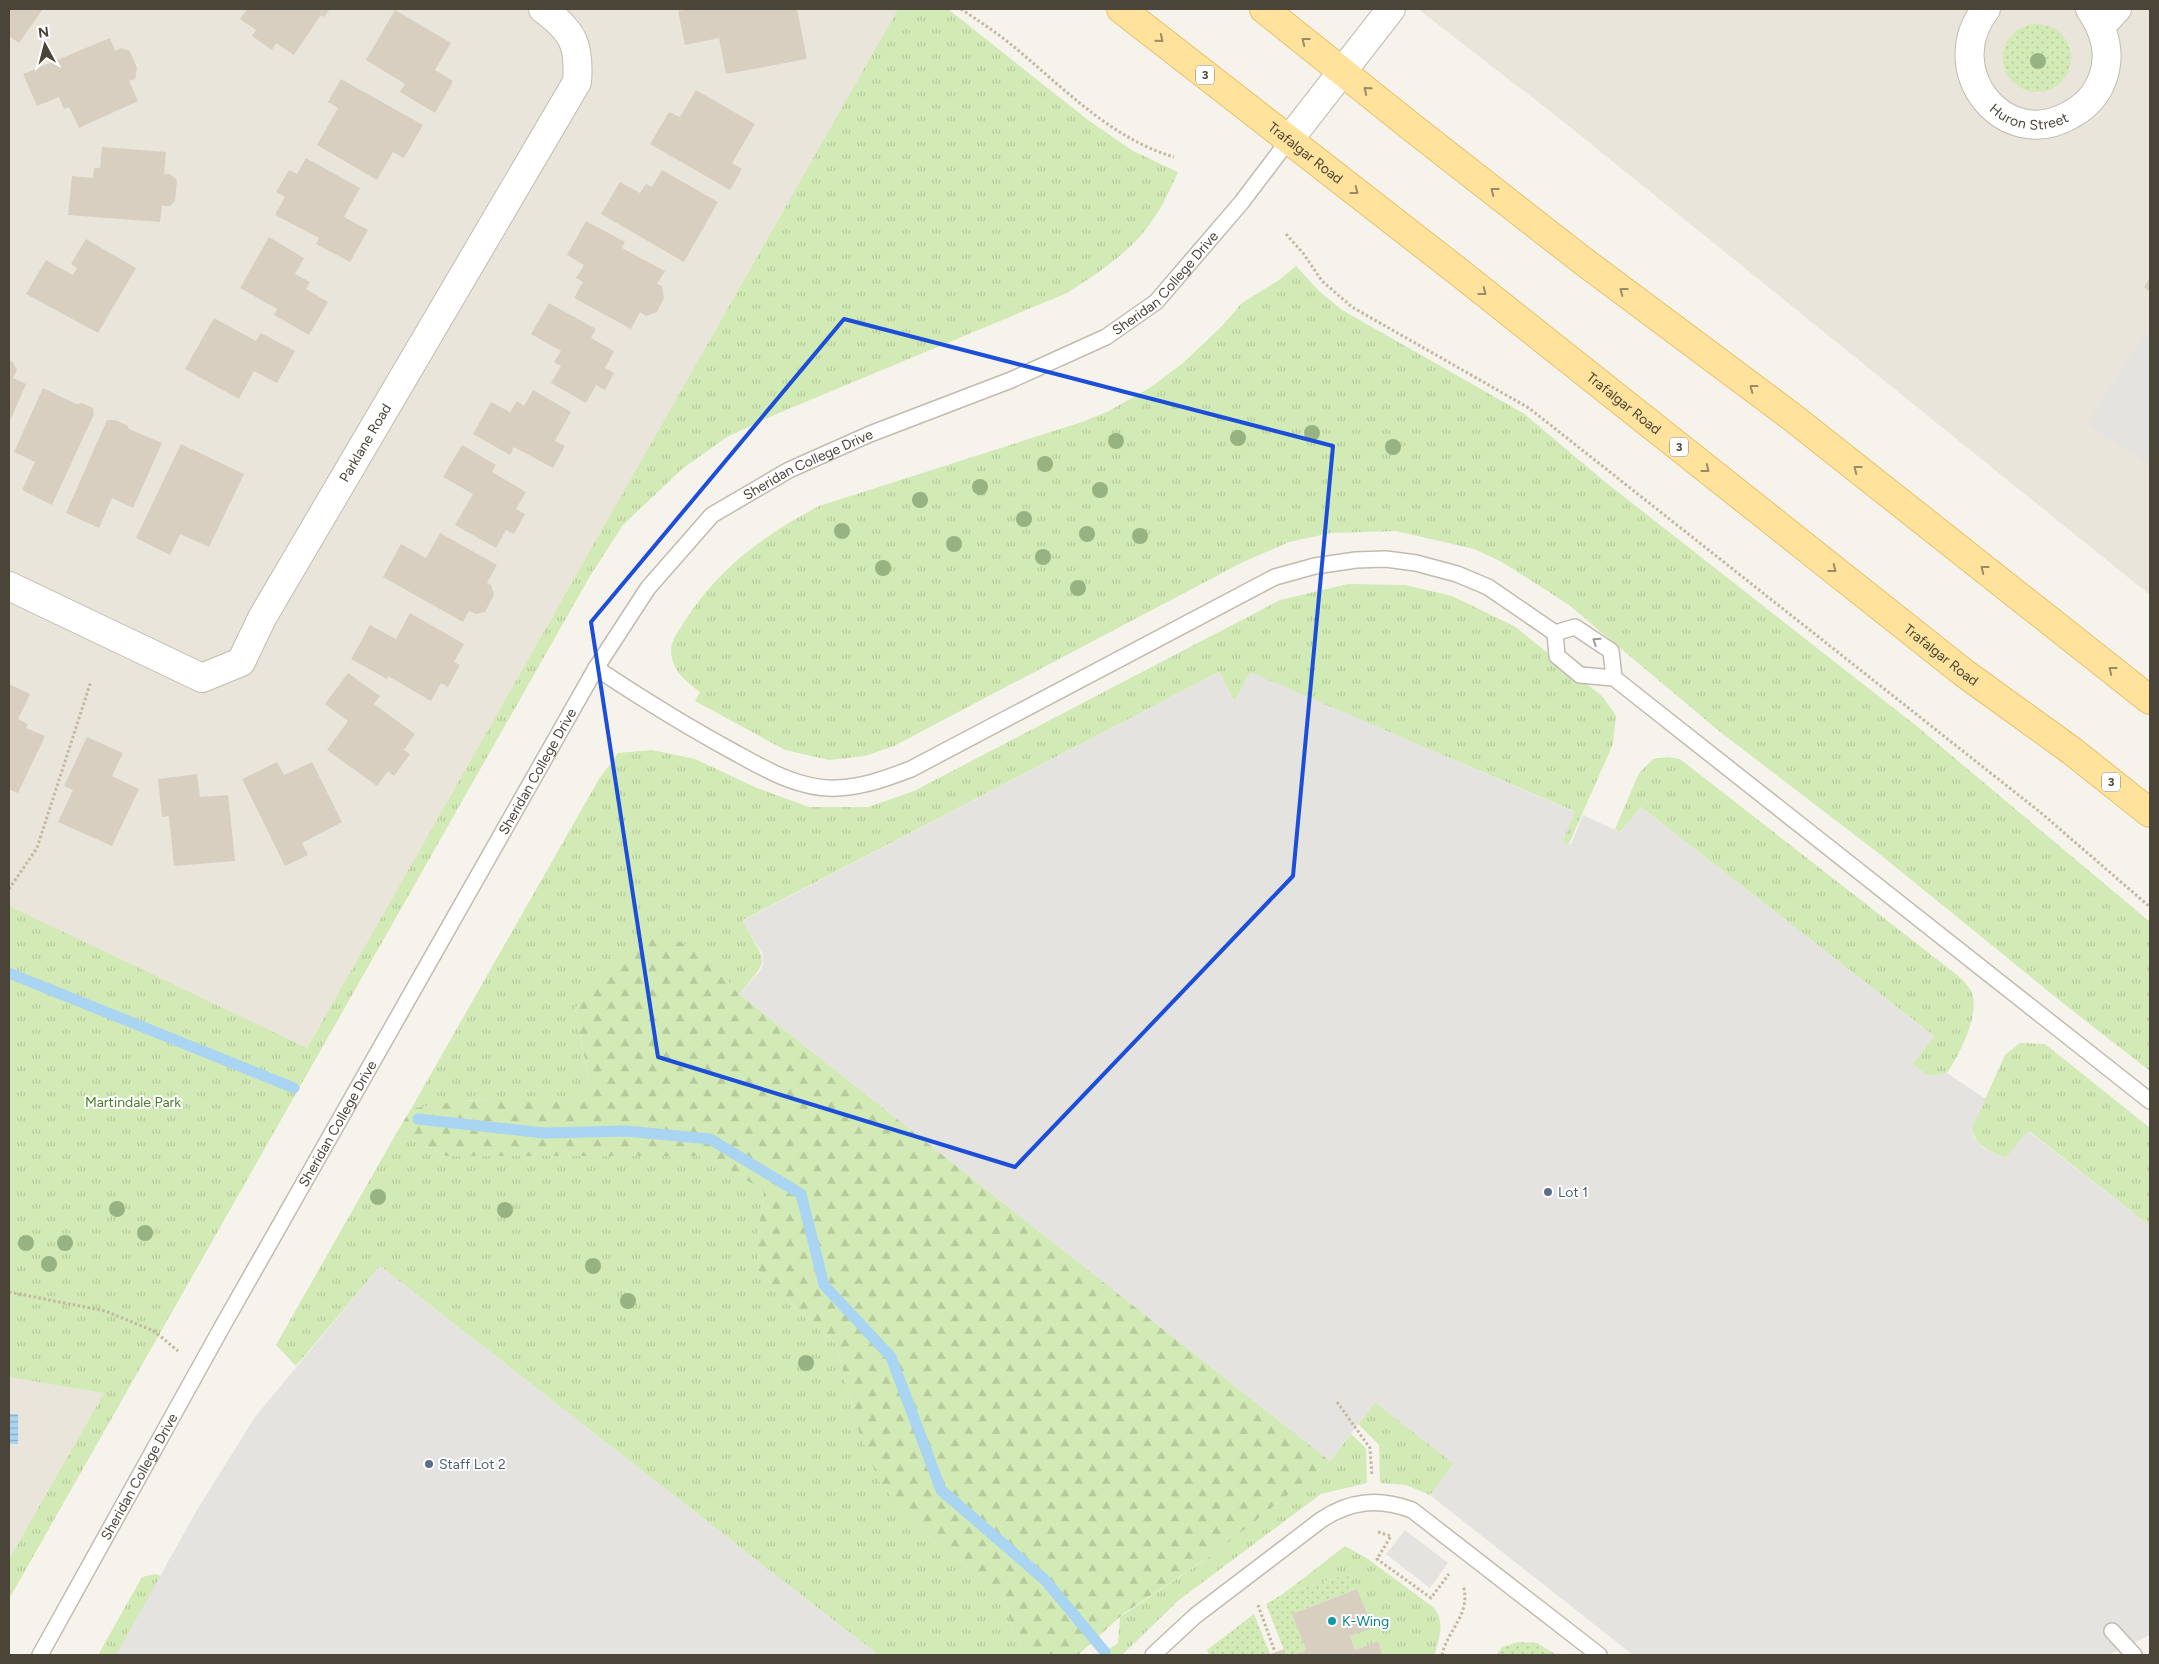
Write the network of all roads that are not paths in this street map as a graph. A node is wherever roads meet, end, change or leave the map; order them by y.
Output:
1 (543, 9) edge
2 (1121, 9) edge
3 (1264, 9) edge
4 (1391, 9) edge
5 (1986, 9) edge
6 (2103, 14) edge
7 (1344, 71) junction
8 (1288, 141) junction
9 (9, 586) edge
10 (1555, 633) junction
11 (596, 668) junction
12 (1614, 678) junction
13 (2150, 700) edge
14 (2150, 813) edge
15 (2150, 1101) edge
16 (2112, 1630) dead end
17 (40, 1655) edge
18 (1153, 1655) edge
19 (1599, 1655) edge
20 (2134, 1655) edge

1 - 9 street, Parklane Road
2 -> 8 main road, Trafalgar Road / 3
7 -> 3 main road
4 - 7 street
5 - 6 street, Huron Street
7 - 8 street
13 -> 7 main road
8 - 11 lane, Sheridan College Drive
8 -> 14 main road, Trafalgar Road / 3
10 - 11 lane
10 - 12 lane
12 -> 10 lane
11 - 17 lane, Sheridan College Drive
12 - 15 lane
16 - 20 lane
18 - 19 lane

